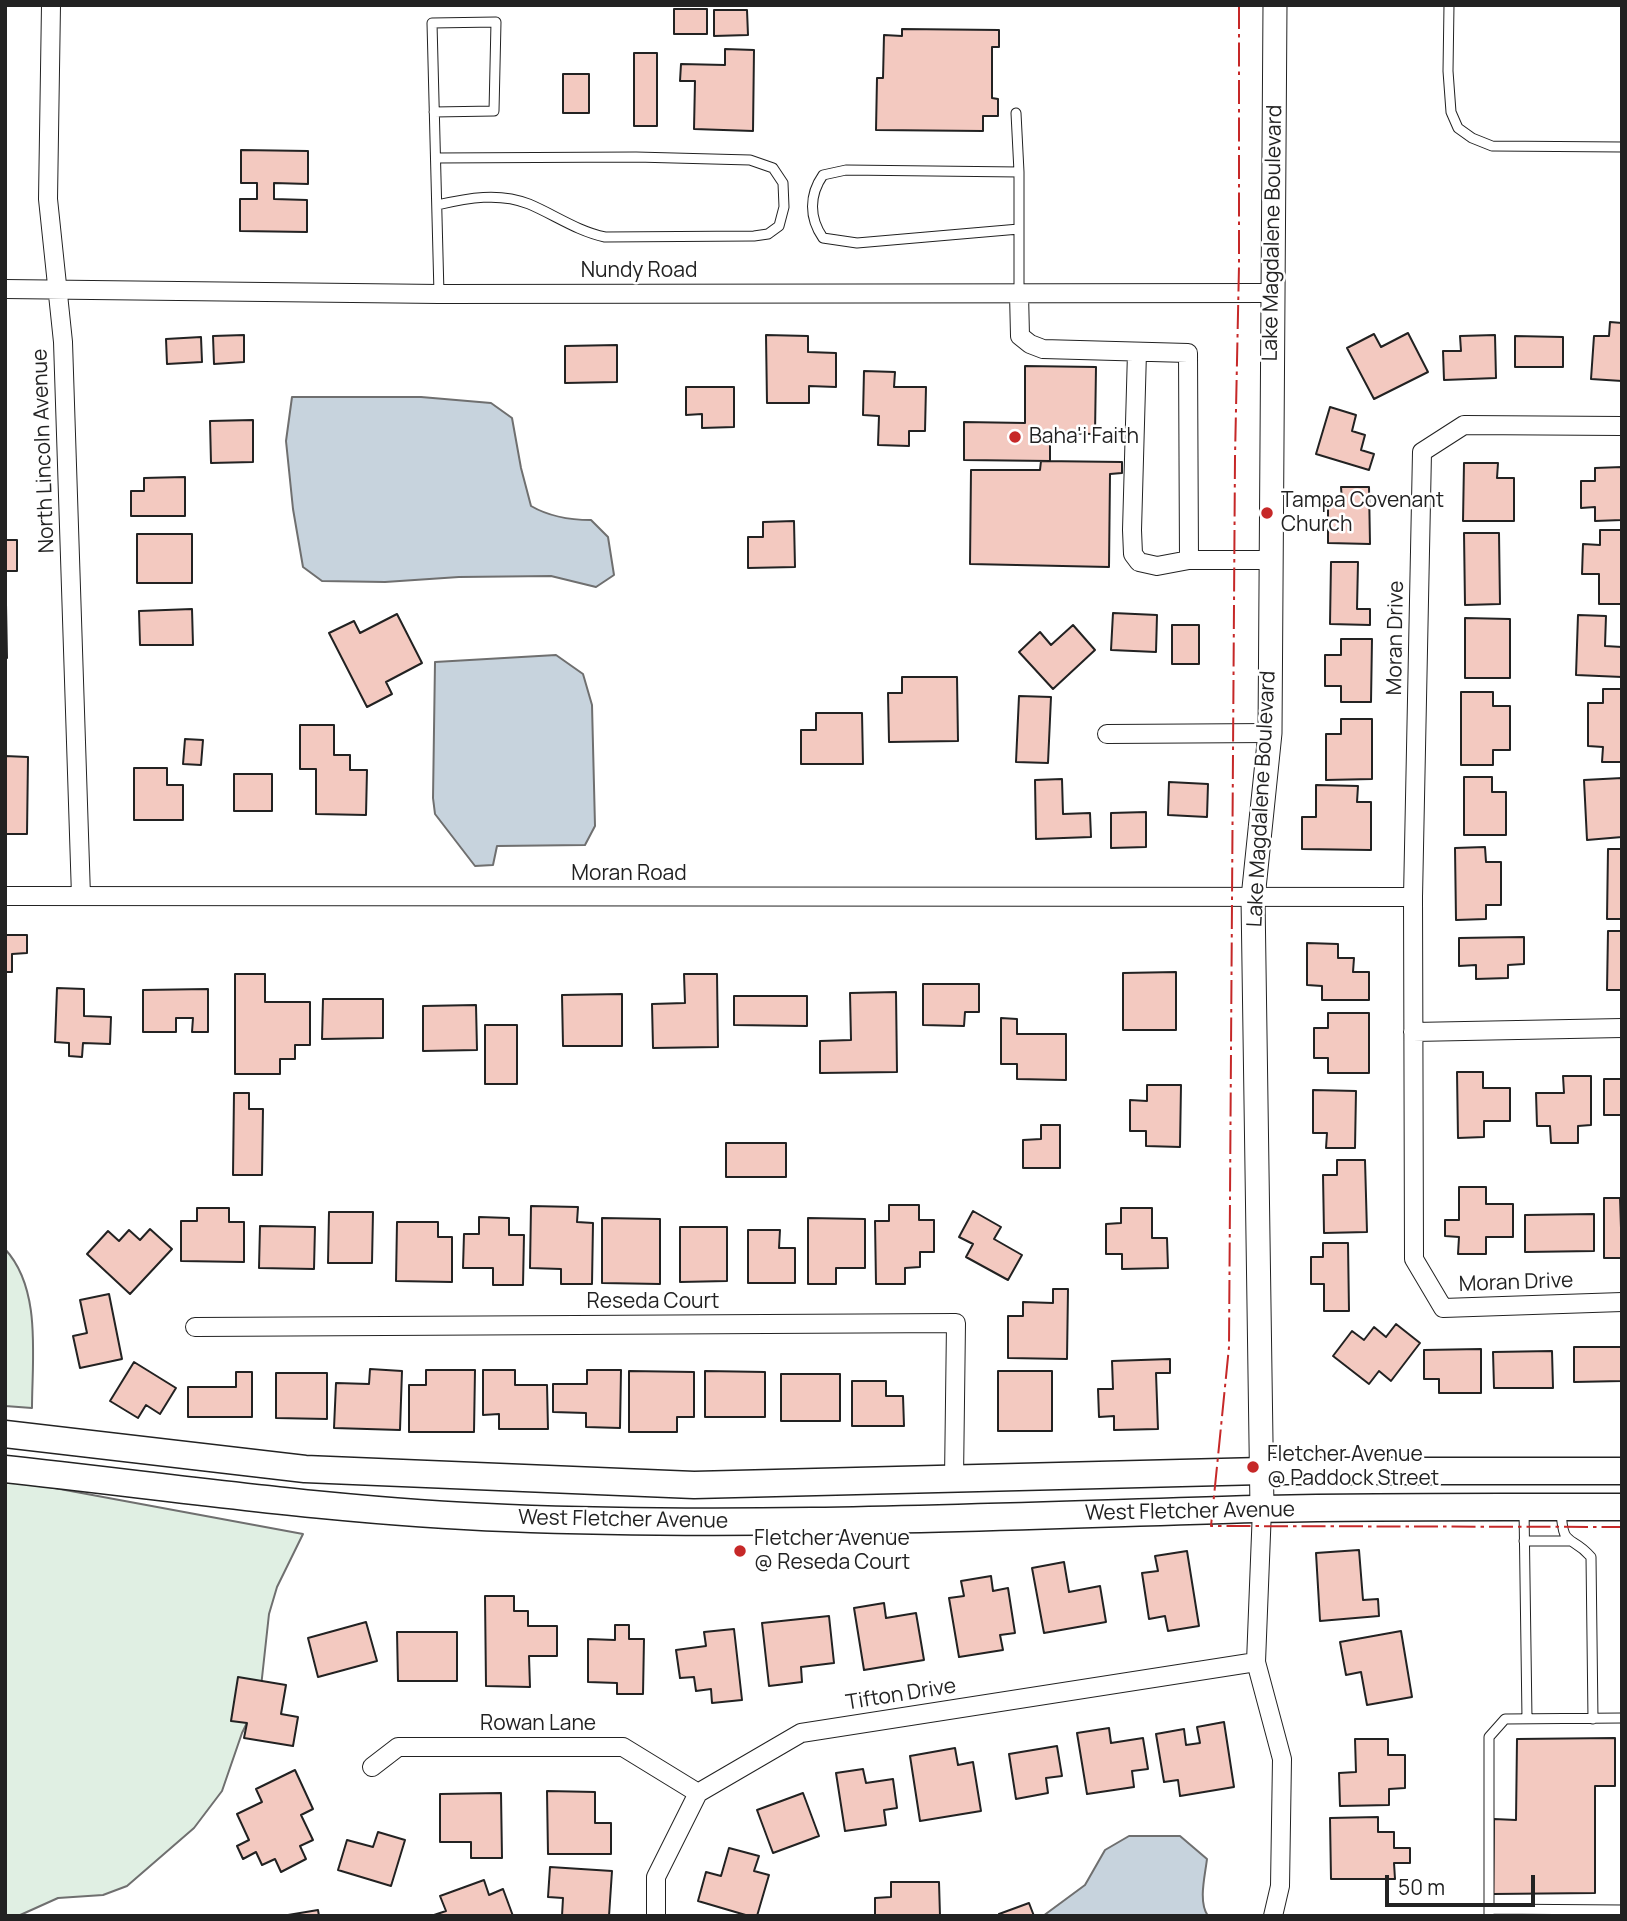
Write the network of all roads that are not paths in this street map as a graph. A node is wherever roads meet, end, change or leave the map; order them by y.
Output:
1 (51, 5) edge
2 (1275, 5) edge
3 (1449, 5) edge
4 (434, 112) junction
5 (1016, 113) dead end
6 (1622, 146) edge
7 (436, 158) junction
8 (1019, 172) junction
9 (437, 205) junction
10 (1019, 229) junction
11 (5, 289) edge
12 (57, 290) junction
13 (1019, 293) junction
14 (1272, 293) junction
15 (439, 294) junction
16 (1137, 352) junction
17 (1622, 426) edge
18 (1189, 560) junction
19 (1271, 560) junction
20 (1270, 733) junction
21 (1107, 734) dead end
22 (5, 896) edge
23 (81, 896) junction
24 (1413, 897) junction
25 (1253, 898) junction
26 (1622, 1028) edge
27 (1413, 1032) junction
28 (1622, 1302) edge
29 (195, 1327) dead end
30 (5, 1434) edge
31 (5, 1469) edge
32 (1262, 1471) junction
33 (1622, 1471) edge
34 (954, 1479) junction
35 (1523, 1507) junction
36 (1561, 1507) junction
37 (1622, 1507) edge
38 (1262, 1509) junction
39 (1524, 1541) junction
40 (1568, 1541) junction
41 (1256, 1662) junction
42 (1622, 1718) edge
43 (1527, 1719) junction
44 (1593, 1719) junction
45 (372, 1767) dead end
46 (698, 1793) junction
47 (1622, 1910) edge
48 (1489, 1912) edge
49 (656, 1916) edge
50 (1273, 1916) edge

1 - 12 street, North Lincoln Avenue
2 - 14 street, Lake Magdalene Boulevard
3 - 6 lane
4 - 4 lane
4 - 7 lane
5 - 8 lane
7 - 9 lane
7 - 9 lane
8 - 10 lane
8 - 10 lane
9 - 15 lane
10 - 13 lane
11 - 12 street, Nundy Road
12 - 15 street, Nundy Road
12 - 23 street, North Lincoln Avenue
13 - 14 street, Nundy Road
13 - 15 street, Nundy Road
13 - 16 street
14 - 19 street, Lake Magdalene Boulevard
16 - 18 street
16 - 18 street
17 - 24 street, Moran Drive
18 - 19 street
19 - 20 street, Lake Magdalene Boulevard
20 - 21 street
20 - 25 street, Lake Magdalene Boulevard
22 - 23 street, Moran Road
23 - 25 street, Moran Road
24 - 25 street, Moran Road
24 - 27 street, Moran Drive
25 - 32 street, Lake Magdalene Boulevard
26 - 27 street
27 - 28 street, Moran Drive
29 - 34 street, Reseda Court
30 - 34 main road, West Fletcher Avenue
31 - 38 main road, West Fletcher Avenue
32 - 33 main road, West Fletcher Avenue
32 - 34 main road, West Fletcher Avenue
32 - 38 street, Lake Magdalene Boulevard
35 - 36 main road, West Fletcher Avenue
35 - 38 main road, West Fletcher Avenue
35 - 39 lane
36 - 37 main road, West Fletcher Avenue
36 - 40 lane
38 - 41 street
39 - 40 lane
39 - 43 lane
40 - 44 lane
41 - 46 street, Tifton Drive
41 - 50 street
42 - 44 lane
43 - 44 lane
43 - 48 lane
45 - 46 street, Rowan Lane
46 - 49 street
47 - 48 lane

